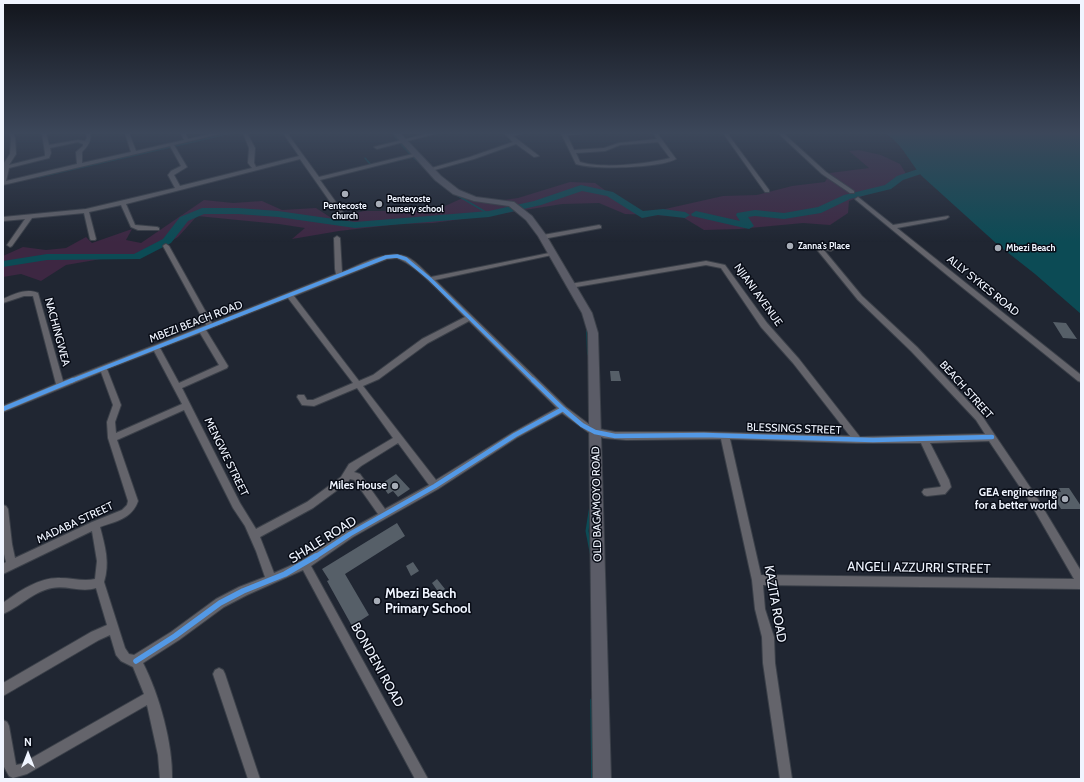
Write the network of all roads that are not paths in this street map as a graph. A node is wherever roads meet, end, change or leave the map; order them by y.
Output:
1 (6, 169) edge
2 (64, 169) edge
3 (178, 169) edge
4 (253, 169) edge
5 (311, 169) edge
6 (357, 169) edge
7 (431, 169) edge
8 (751, 169) edge
9 (820, 169) edge
10 (318, 179) junction
11 (3, 183) edge
12 (179, 189) junction
13 (767, 191) dead end
14 (852, 192) dead end
15 (858, 199) dead end
16 (123, 203) junction
17 (86, 211) junction
18 (340, 212) dead end
19 (30, 216) junction
20 (946, 217) dead end
21 (3, 219) edge
22 (599, 227) dead end
23 (892, 227) junction
24 (157, 229) dead end
25 (543, 237) junction
26 (337, 238) dead end
27 (93, 239) dead end
28 (10, 245) dead end
29 (166, 246) dead end
30 (831, 249) dead end
31 (552, 253) junction
32 (340, 275) junction
33 (430, 279) junction
34 (570, 286) junction
35 (290, 295) junction
36 (3, 301) edge
37 (470, 318) junction
38 (210, 325) junction
39 (202, 328) junction
40 (156, 347) junction
41 (103, 368) junction
42 (1081, 379) edge
43 (60, 385) junction
44 (358, 385) junction
45 (177, 387) junction
46 (301, 397) dead end
47 (187, 405) junction
48 (3, 409) edge
49 (563, 409) junction
50 (596, 432) junction
51 (725, 436) junction
52 (992, 437) junction
53 (112, 438) junction
54 (398, 439) junction
55 (858, 440) junction
56 (924, 440) junction
57 (349, 475) junction
58 (434, 486) junction
59 (927, 492) dead end
60 (3, 509) edge
61 (384, 514) junction
62 (95, 525) junction
63 (254, 536) junction
64 (12, 564) junction
65 (305, 564) junction
66 (3, 569) edge
67 (271, 579) junction
68 (757, 580) junction
69 (1081, 581) edge
70 (99, 582) junction
71 (1081, 584) edge
72 (3, 609) edge
73 (113, 628) junction
74 (136, 661) junction
75 (219, 674) dead end
76 (3, 690) edge
77 (150, 697) junction
78 (3, 726) edge
79 (166, 779) edge
80 (254, 779) edge
81 (422, 779) edge
82 (602, 779) edge
83 (786, 779) edge

1 - 11 street
2 - 11 street
3 - 12 street
4 - 12 street
5 - 10 street
6 - 10 street
7 - 25 main road, OLD BAGAMOYO ROAD
8 - 13 street
9 - 14 street
10 - 18 street
12 - 16 street
15 - 23 street, ALLY SYKES ROAD
16 - 17 street
16 - 24 street
17 - 19 street
17 - 27 street
19 - 21 street
19 - 28 street
20 - 23 street
22 - 25 street
23 - 42 street, ALLY SYKES ROAD
25 - 31 main road, OLD BAGAMOYO ROAD
26 - 32 street
29 - 38 street
30 - 52 street, BEACH STREET
31 - 33 street
31 - 34 main road, OLD BAGAMOYO ROAD
32 - 33 street, MBEZI BEACH ROAD
32 - 35 street, MBEZI BEACH ROAD
33 - 37 street
34 - 50 main road, OLD BAGAMOYO ROAD
34 - 55 street, NJIANI AVENUE
35 - 38 street, MBEZI BEACH ROAD
35 - 44 street
36 - 43 street, NACHINGWEA
37 - 44 street
37 - 49 street
38 - 39 street, MBEZI BEACH ROAD
39 - 40 street, MBEZI BEACH ROAD
39 - 45 street
40 - 41 street, MBEZI BEACH ROAD
40 - 45 street, MENGWE STREET
41 - 43 street, MBEZI BEACH ROAD
41 - 53 street, MADABA STREET
43 - 48 street, MBEZI BEACH ROAD
44 - 46 street
44 - 54 street
45 - 47 street, MENGWE STREET
47 - 53 street
47 - 63 street, MENGWE STREET
49 - 50 street
49 - 58 street, SHALE ROAD
50 - 51 street, BLESSINGS STREET
50 - 82 main road, OLD BAGAMOYO ROAD
51 - 55 street, BLESSINGS STREET
51 - 68 street, KAZITA ROAD
52 - 56 street, BLESSINGS STREET
52 - 69 street, BEACH STREET
53 - 62 street, MADABA STREET
54 - 57 street
54 - 58 street
55 - 56 street, BLESSINGS STREET
56 - 59 street
57 - 61 street
57 - 63 street
58 - 61 street, SHALE ROAD
60 - 64 street
61 - 65 street, SHALE ROAD
62 - 64 street, MADABA STREET
62 - 70 street
63 - 67 street, MENGWE STREET
64 - 66 street, MADABA STREET
65 - 67 street, SHALE ROAD
65 - 81 street, BONDENI ROAD
67 - 74 street, SHALE ROAD
68 - 71 street, ANGELI AZZURRI STREET
68 - 83 street, KAZITA ROAD
70 - 72 street
70 - 73 street
73 - 74 street
73 - 76 street
74 - 77 street
75 - 80 street
77 - 78 street
77 - 79 street

